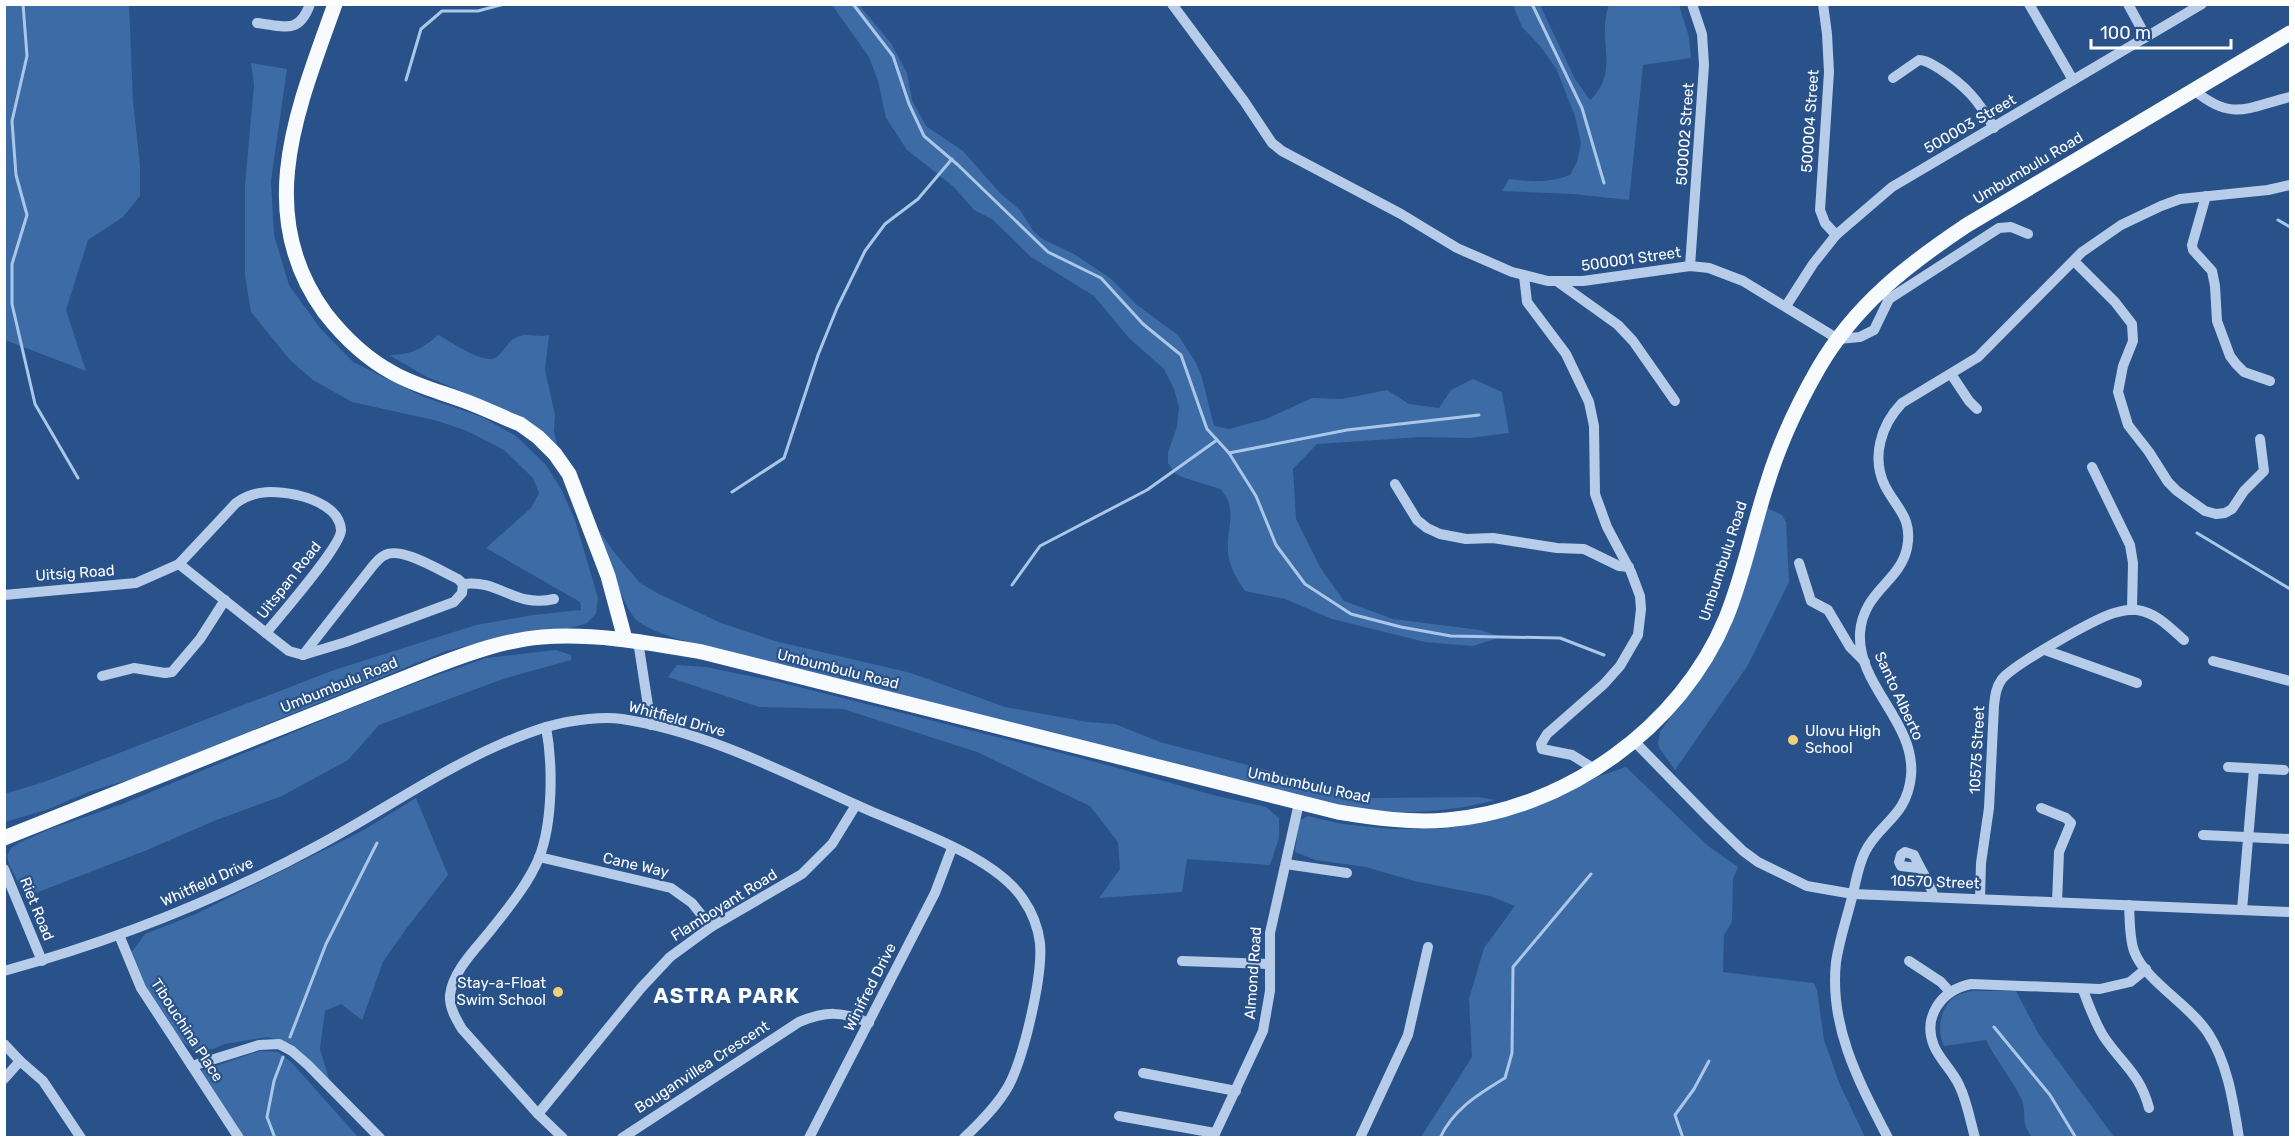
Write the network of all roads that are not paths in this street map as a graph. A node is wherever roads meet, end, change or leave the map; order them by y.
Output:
1 (310, 4) edge
2 (335, 4) edge
3 (1172, 4) edge
4 (1692, 4) edge
5 (1822, 4) edge
6 (2029, 4) edge
7 (2128, 4) edge
8 (2202, 4) edge
9 (257, 23) dead end
10 (2290, 33) edge
11 (2146, 37) junction
12 (1893, 78) dead end
13 (2073, 80) junction
14 (2195, 91) junction
15 (2289, 96) edge
16 (1994, 128) junction
17 (2290, 185) edge
18 (2206, 196) junction
19 (2028, 234) dead end
20 (1836, 235) junction
21 (2074, 261) junction
22 (1690, 266) junction
23 (1524, 276) junction
24 (1557, 282) junction
25 (1884, 294) junction
26 (1786, 306) junction
27 (1838, 339) junction
28 (1951, 374) junction
29 (2270, 381) dead end
30 (1675, 401) dead end
31 (1977, 409) dead end
32 (2260, 439) dead end
33 (2092, 467) dead end
34 (1395, 484) dead end
35 (1800, 563) dead end
36 (179, 564) junction
37 (1629, 567) junction
38 (147, 579) joint
39 (463, 584) junction
40 (4, 594) edge
41 (554, 599) dead end
42 (225, 600) junction
43 (2132, 610) junction
44 (266, 633) junction
45 (632, 640) junction
46 (2184, 640) dead end
47 (2045, 651) junction
48 (303, 655) junction
49 (2213, 661) dead end
50 (1865, 662) junction
51 (102, 676) dead end
52 (2290, 681) edge
53 (2137, 683) dead end
54 (651, 725) junction
55 (546, 727) junction
56 (1634, 741) junction
57 (2229, 767) dead end
58 (2254, 769) junction
59 (1596, 770) junction
60 (2284, 770) dead end
61 (1299, 803) junction
62 (856, 805) junction
63 (2041, 808) dead end
64 (2203, 835) dead end
65 (2248, 837) junction
66 (4, 838) edge
67 (2290, 839) edge
68 (952, 848) junction
69 (539, 857) junction
70 (1286, 864) junction
71 (1918, 868) dead end
72 (4, 869) edge
73 (1347, 873) dead end
74 (1853, 894) junction
75 (1934, 897) junction
76 (1980, 899) junction
77 (2057, 903) junction
78 (2129, 905) junction
79 (2242, 910) junction
80 (2290, 912) edge
81 (711, 927) junction
82 (119, 935) junction
83 (1428, 947) dead end
84 (42, 961) junction
85 (1182, 961) dead end
86 (1909, 961) dead end
87 (1269, 964) junction
88 (2146, 969) junction
89 (4, 971) edge
90 (2083, 990) junction
91 (1950, 992) junction
92 (868, 1023) junction
93 (4, 1044) edge
94 (20, 1061) junction
95 (192, 1066) junction
96 (1143, 1073) dead end
97 (4, 1080) edge
98 (1236, 1091) junction
99 (2149, 1108) dead end
100 (538, 1114) junction
101 (1119, 1116) dead end
102 (1214, 1135) edge
103 (81, 1137) edge
104 (238, 1137) edge
105 (380, 1137) edge
106 (563, 1137) edge
107 (622, 1137) edge
108 (809, 1137) edge
109 (964, 1137) edge
110 (1360, 1137) edge
111 (1888, 1137) edge
112 (1975, 1137) edge
113 (2239, 1137) edge

1 - 9 street
2 - 45 main road
3 - 23 street, 500001 Street
4 - 22 street, 500002 Street
5 - 20 street, 500004 Street
6 - 13 street
7 - 11 street
8 - 11 street, 500003 Street
10 - 14 main road, Umbumbulu Road
11 - 13 street, 500003 Street
12 - 16 street
13 - 16 street, 500003 Street
14 - 15 street
14 - 25 main road, Umbumbulu Road
16 - 20 street, 500003 Street
17 - 18 street, Santo Alberto
18 - 21 street, Santo Alberto
18 - 29 street
19 - 25 street
20 - 26 street, 500003 Street
21 - 28 street, Santo Alberto
21 - 32 street
22 - 24 street, 500001 Street
22 - 26 street, 500001 Street
23 - 24 street, 500001 Street
23 - 37 street
24 - 30 street
25 - 27 main road, Umbumbulu Road
25 - 27 street
26 - 27 street, 500001 Street
27 - 56 main road, Umbumbulu Road
28 - 31 street
28 - 50 street, Santo Alberto
33 - 43 street
34 - 37 street
35 - 50 street
36 - 38 street, Uitspan Road
36 - 42 street
36 - 44 street, Uitspan Road
37 - 59 street
38 - 40 street, Uitsig Road
39 - 41 street
39 - 48 street
39 - 48 street
42 - 44 street
42 - 51 street
43 - 46 street
43 - 47 street, 10575 Street
44 - 48 street, Uitspan Road
45 - 54 street
45 - 61 main road, Umbumbulu Road
45 - 66 main road, Umbumbulu Road
47 - 53 street
47 - 76 street, 10575 Street
49 - 52 street
50 - 74 street, Santo Alberto
54 - 55 street, Whitfield Drive
54 - 62 street, Whitfield Drive
55 - 69 street
55 - 82 street, Whitfield Drive
56 - 59 main road, Umbumbulu Road
56 - 74 street, 10570 Street
57 - 58 street
58 - 60 street
58 - 65 street
59 - 61 main road, Umbumbulu Road
61 - 70 street, Almond Road
62 - 68 street, Whitfield Drive
62 - 81 street, Flamboyant Road
63 - 77 street
64 - 65 street
65 - 67 street
65 - 79 street
68 - 92 street, Winifred Drive
68 - 109 street, Whitfield Drive
69 - 81 street, Cane Way
69 - 100 street
70 - 73 street
70 - 87 street, Almond Road
71 - 75 street
72 - 84 street, Riet Road
74 - 75 street, 10570 Street
74 - 111 street, Santo Alberto
75 - 76 street, 10570 Street
76 - 77 street, 10570 Street
77 - 78 street, 10570 Street
78 - 79 street, 10570 Street
78 - 88 street
79 - 80 street, 10570 Street
81 - 100 street, Flamboyant Road
82 - 84 street, Whitfield Drive
82 - 95 street, Tibouchina Place
83 - 110 street
84 - 89 street, Whitfield Drive
85 - 87 street
86 - 91 street
87 - 98 street, Almond Road
88 - 90 street
88 - 113 street
90 - 91 street
90 - 99 street
91 - 112 street
92 - 107 street, Bouganvillea Crescent
92 - 108 street, Winifred Drive
93 - 94 street
94 - 97 street
94 - 103 street
95 - 104 street, Tibouchina Place
95 - 105 street
96 - 98 street
98 - 102 street, Almond Road
100 - 106 street
101 - 102 street

